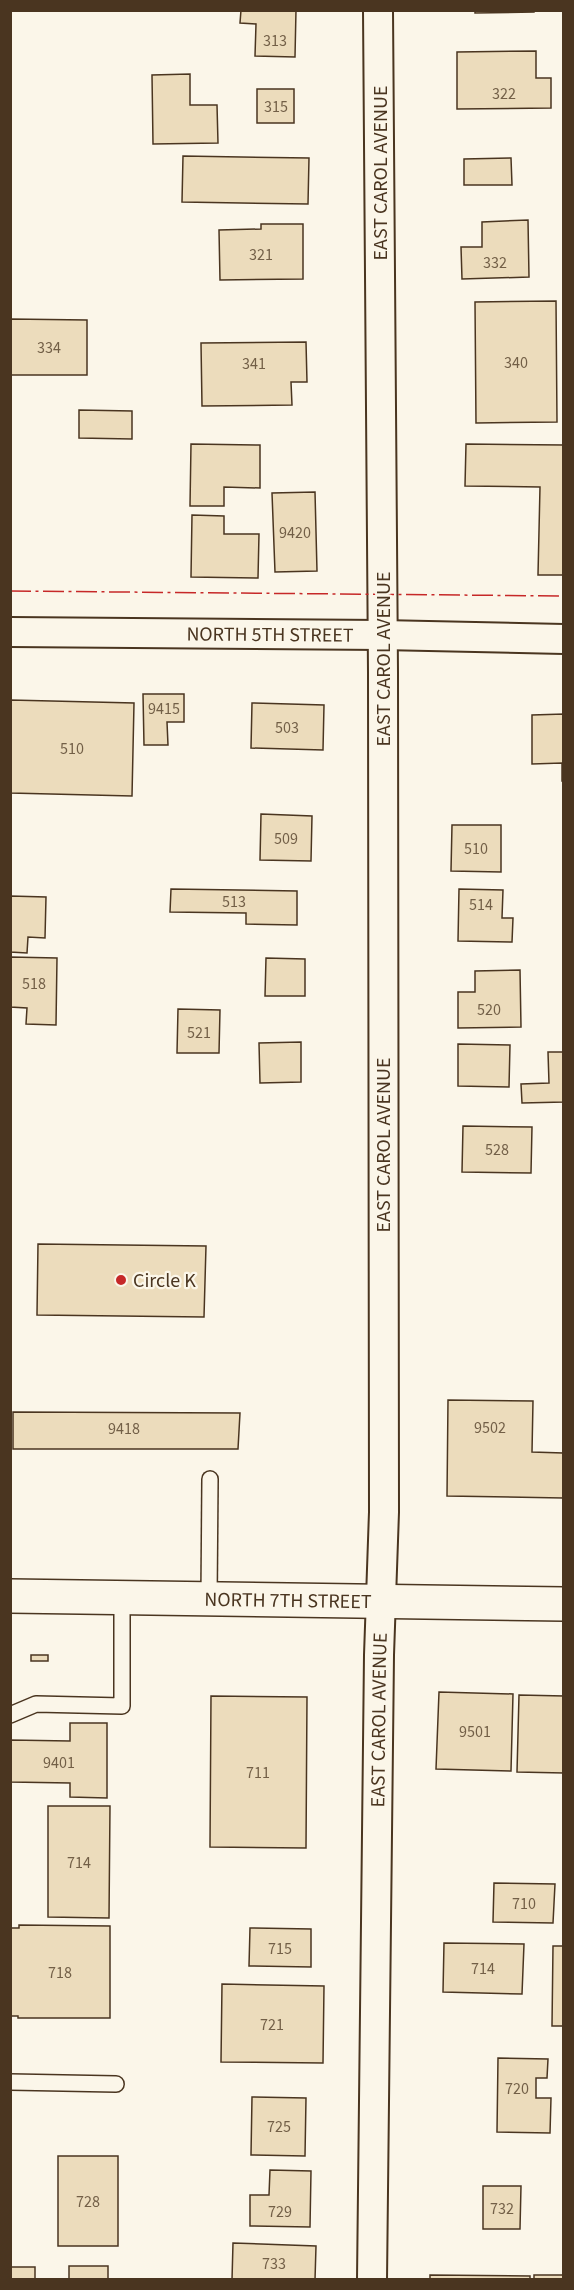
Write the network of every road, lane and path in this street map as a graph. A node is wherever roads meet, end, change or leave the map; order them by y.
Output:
1 (378, 10) edge
2 (10, 632) edge
3 (382, 635) junction
4 (564, 639) edge
5 (210, 1479) dead end
6 (10, 1596) edge
7 (122, 1598) junction
8 (209, 1599) junction
9 (381, 1601) junction
10 (564, 1604) edge
11 (10, 1715) edge
12 (10, 2082) edge
13 (116, 2084) dead end
14 (372, 2280) edge

1 - 3 street, EAST CAROL AVENUE
2 - 3 street, NORTH 5TH STREET
3 - 4 street, NORTH 5TH STREET
3 - 9 street, EAST CAROL AVENUE
5 - 8 lane
6 - 7 main road, NORTH 7TH STREET
7 - 8 main road, NORTH 7TH STREET
7 - 11 lane
8 - 9 main road, NORTH 7TH STREET
9 - 10 main road, NORTH 7TH STREET
9 - 14 street, EAST CAROL AVENUE
12 - 13 lane

